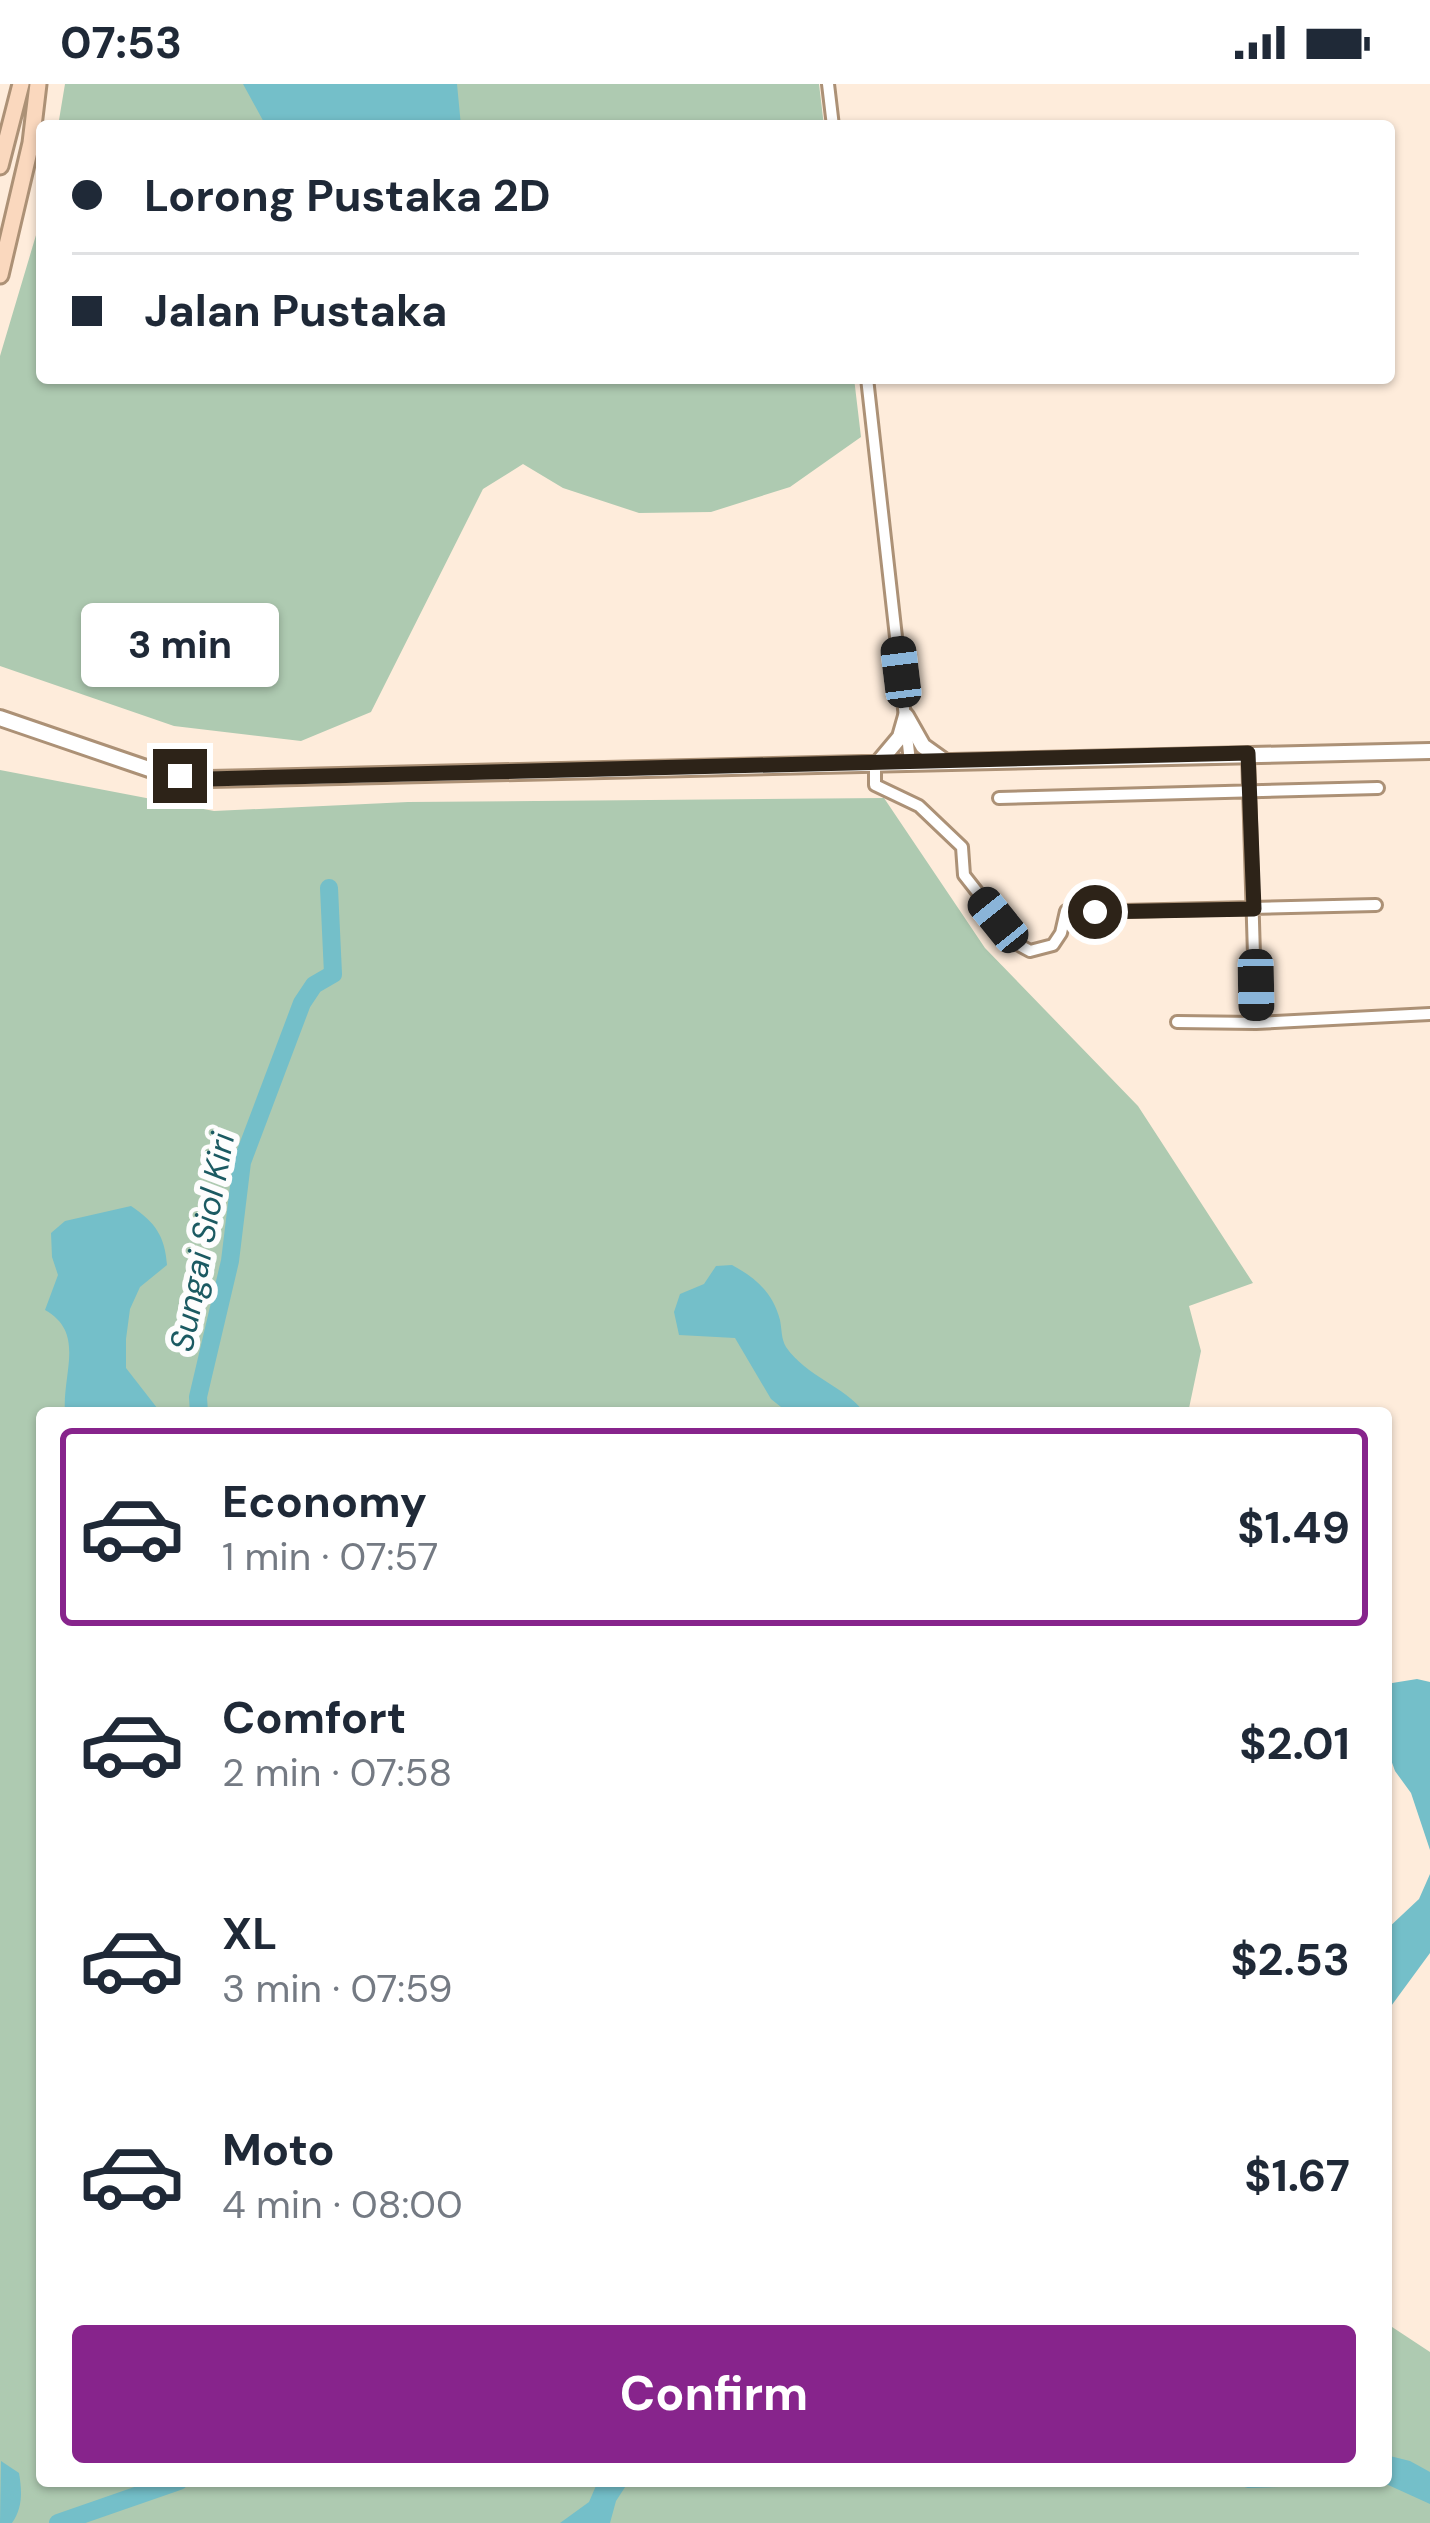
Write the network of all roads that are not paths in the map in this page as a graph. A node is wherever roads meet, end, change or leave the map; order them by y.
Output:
1 (21, 84) edge
2 (38, 84) edge
3 (828, 84) edge
4 (832, 120) edge
5 (0, 166) edge
6 (0, 275) edge
7 (868, 384) edge
8 (906, 716) junction
9 (0, 718) edge
10 (1430, 752) edge
11 (1248, 753) junction
12 (944, 761) junction
13 (877, 762) junction
14 (910, 762) junction
15 (1378, 788) dead end
16 (1250, 795) junction
17 (999, 798) dead end
18 (1376, 905) dead end
19 (1254, 909) junction
20 (1430, 1015) edge
21 (1177, 1022) dead end
22 (1256, 1024) junction

1 - 5 main road
2 - 6 main road
3 - 4 street
7 - 8 street
8 - 12 street
8 - 13 street
8 - 14 street
9 - 13 street
10 - 11 street
11 - 12 street
11 - 16 street
12 - 14 street
13 - 14 street
13 - 19 street
15 - 16 street
16 - 17 street
16 - 19 street
18 - 19 street
19 - 22 street
20 - 22 street
21 - 22 street

